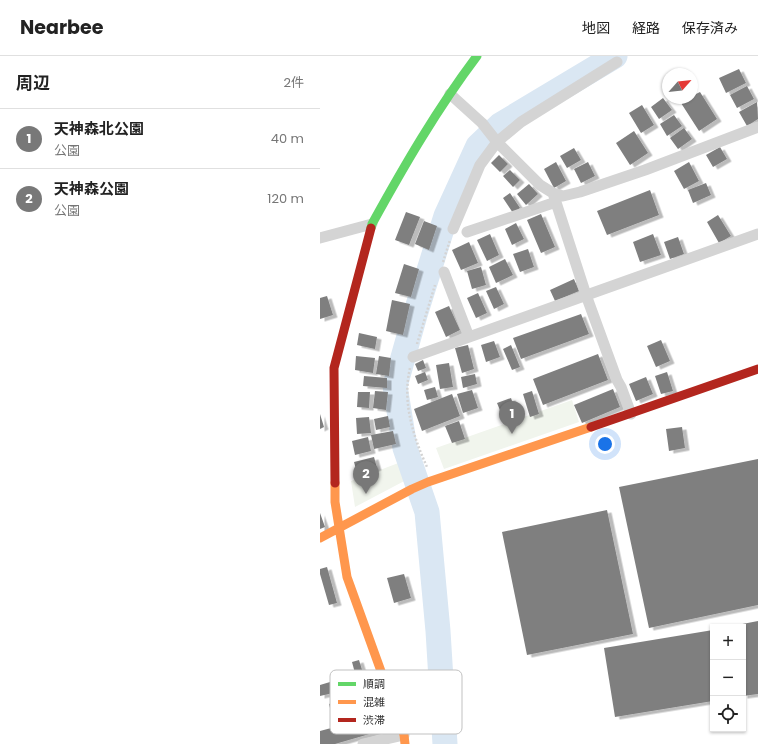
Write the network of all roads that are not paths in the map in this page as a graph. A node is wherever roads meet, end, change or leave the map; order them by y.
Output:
1 (477, 56) edge
2 (617, 62) dead end
3 (450, 94) junction
4 (758, 126) edge
5 (497, 142) junction
6 (554, 198) junction
7 (372, 224) junction
8 (453, 229) road end
9 (467, 232) dead end
10 (758, 234) edge
11 (320, 238) edge
12 (441, 272) road end
13 (586, 295) junction
14 (469, 337) junction
15 (413, 357) road end
16 (758, 369) edge
17 (631, 414) junction
18 (339, 528) junction
19 (320, 538) edge
20 (380, 670) edge
21 (404, 740) edge
22 (363, 744) edge

1 - 3 street
2 - 5 street
3 - 5 street
3 - 7 street
4 - 6 street
5 - 6 street
5 - 8 street
6 - 9 street
6 - 13 street
7 - 11 street
7 - 18 street
10 - 13 street
12 - 14 street
13 - 14 street
13 - 17 street
14 - 15 street
16 - 17 street
17 - 18 street
18 - 19 street
18 - 20 street
21 - 22 street

